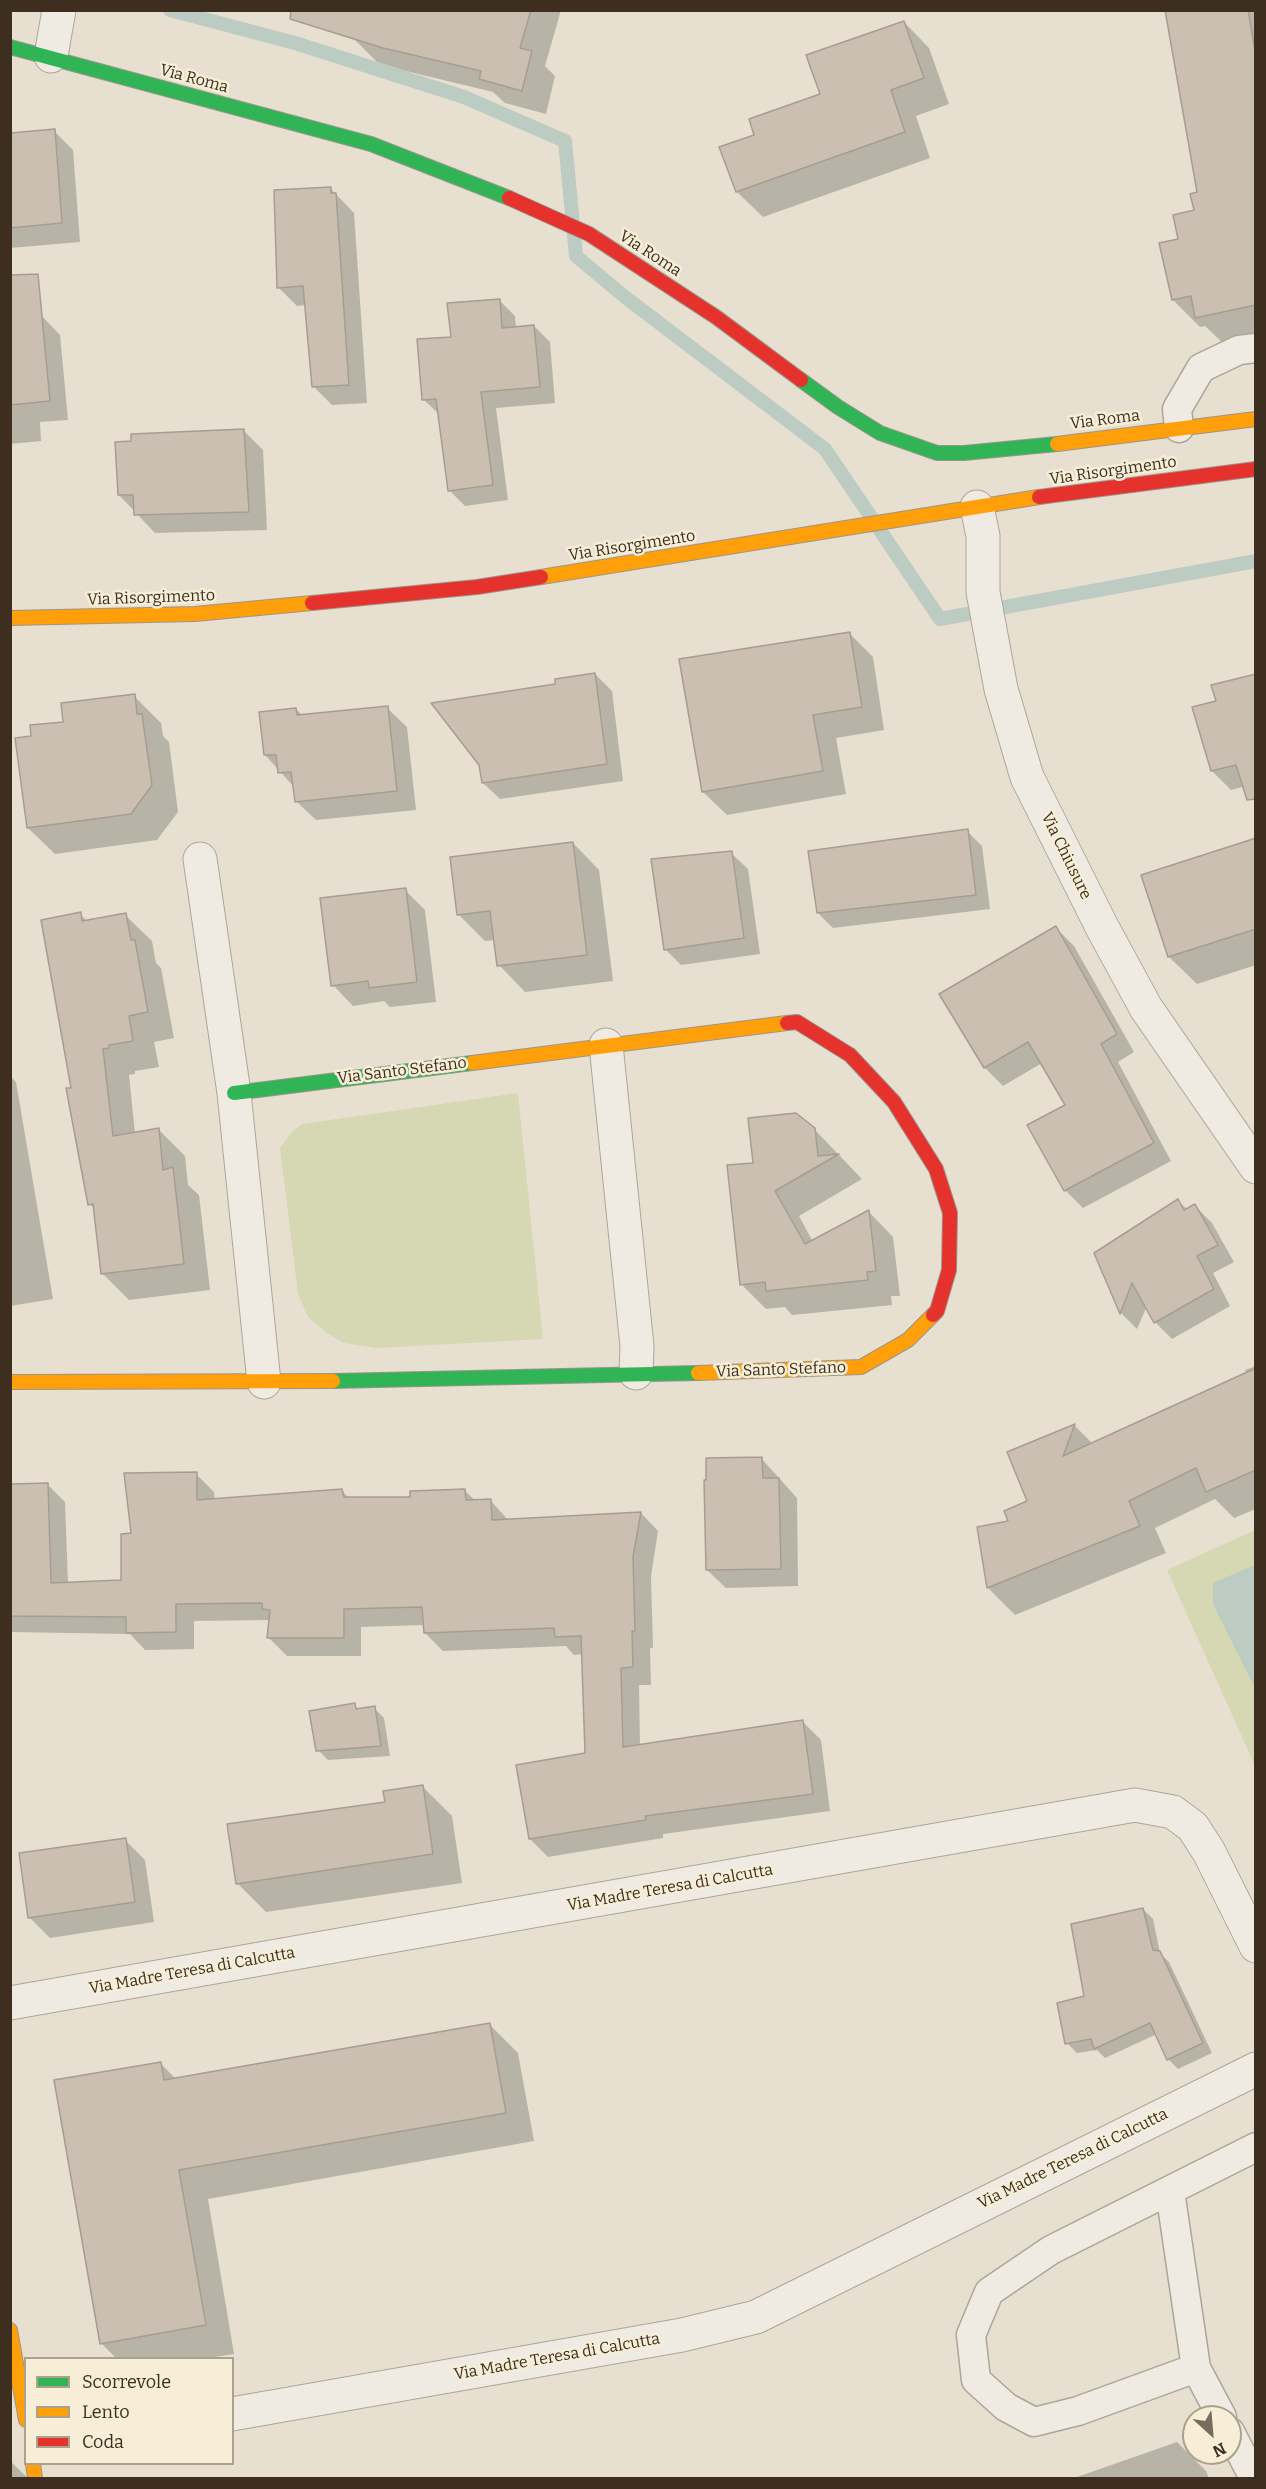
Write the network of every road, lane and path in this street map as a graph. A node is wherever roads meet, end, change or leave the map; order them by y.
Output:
1 (59, 15) edge
2 (10, 47) edge
3 (51, 56) junction
4 (1256, 348) edge
5 (1256, 419) edge
6 (1179, 428) junction
7 (1256, 469) edge
8 (977, 507) junction
9 (10, 618) edge
10 (200, 858) dead end
11 (606, 1045) junction
12 (234, 1092) junction
13 (1256, 1167) edge
14 (636, 1373) junction
15 (10, 1382) edge
16 (264, 1382) junction
17 (1256, 1946) edge
18 (10, 2003) edge
19 (1256, 2069) edge
20 (1256, 2147) edge
21 (1170, 2191) junction
22 (10, 2330) edge
23 (1196, 2368) junction
24 (1216, 2405) edge
25 (24, 2409) edge
26 (234, 2414) edge
27 (1242, 2455) edge
28 (1254, 2478) edge

1 - 3 street
2 - 3 street, Via Roma
3 - 6 street, Via Roma
4 - 6 lane
5 - 6 street, Via Roma
7 - 8 street, Via Risorgimento
8 - 9 street, Via Risorgimento
8 - 13 street, Via Chiusure
10 - 12 street
11 - 12 street, Via Santo Stefano
11 - 14 street
11 - 14 street, Via Santo Stefano
12 - 16 street
14 - 16 street, Via Santo Stefano
15 - 16 street, Via Santo Stefano
17 - 18 street, Via Madre Teresa di Calcutta
19 - 26 street, Via Madre Teresa di Calcutta
20 - 21 lane
21 - 23 lane
21 - 23 lane
22 - 25 street
23 - 24 lane
27 - 28 lane

